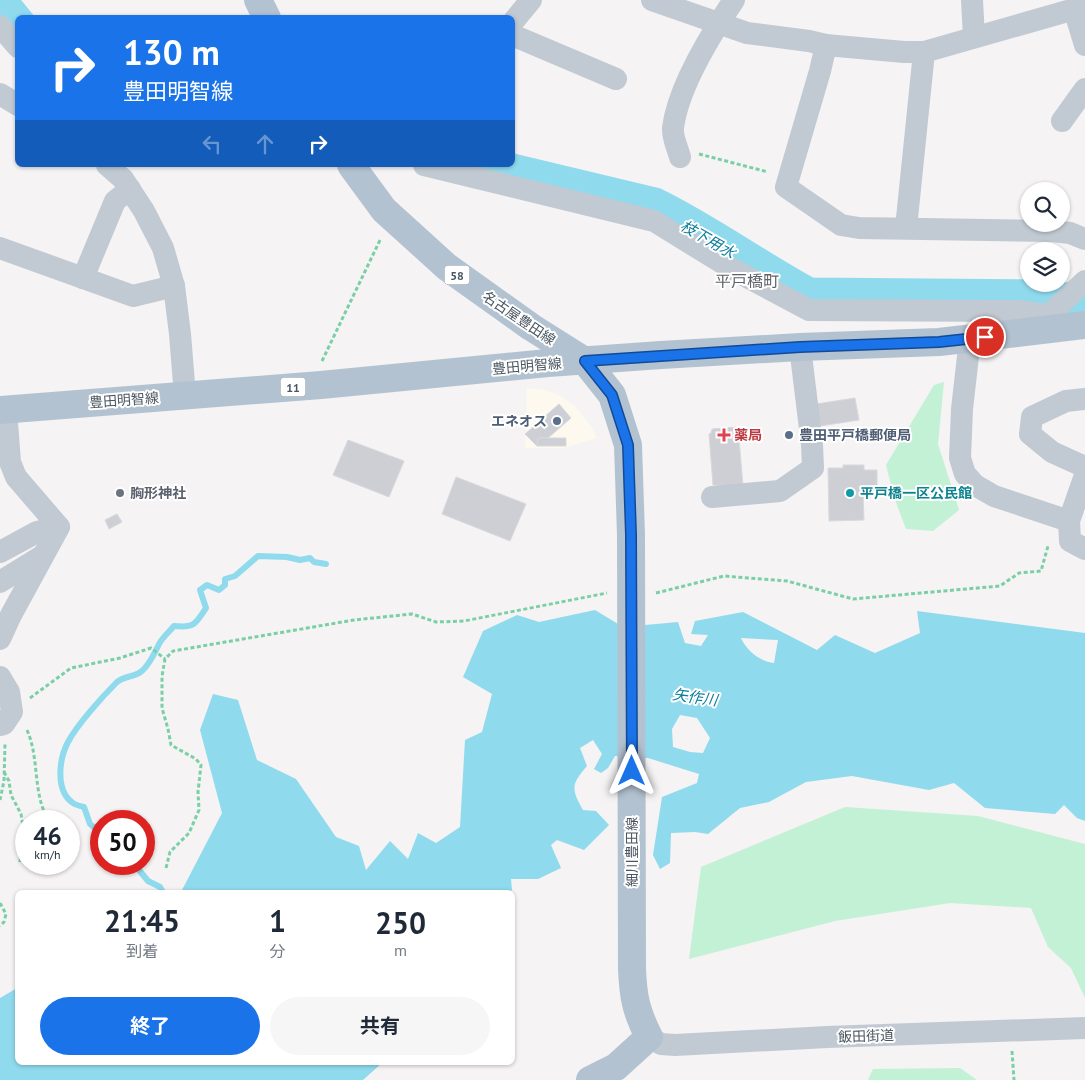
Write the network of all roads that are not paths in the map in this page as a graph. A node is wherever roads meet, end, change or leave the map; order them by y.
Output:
1 (258, 0) edge
2 (531, 0) edge
3 (652, 0) edge
4 (734, 0) edge
5 (972, 0) edge
6 (1080, 7) edge
7 (266, 15) edge
8 (515, 19) edge
9 (718, 24) junction
10 (0, 26) edge
11 (515, 36) edge
12 (974, 37) junction
13 (15, 44) edge
14 (1085, 44) edge
15 (826, 45) junction
16 (924, 52) junction
17 (616, 79) dead end
18 (1085, 89) edge
19 (0, 94) edge
20 (15, 103) edge
21 (1062, 120) dead end
22 (680, 155) road end
23 (109, 167) edge
24 (352, 167) edge
25 (432, 167) edge
26 (130, 189) junction
27 (906, 228) junction
28 (1085, 239) edge
29 (0, 248) edge
30 (83, 278) junction
31 (1081, 285) edge
32 (174, 286) junction
33 (1049, 319) junction
34 (1085, 325) edge
35 (970, 339) junction
36 (800, 347) junction
37 (585, 361) junction
38 (185, 396) junction
39 (1085, 399) edge
40 (3, 410) edge
41 (1085, 467) edge
42 (1085, 476) edge
43 (712, 497) dead end
44 (1069, 521) junction
45 (59, 527) junction
46 (1085, 549) edge
47 (0, 552) edge
48 (43, 556) junction
49 (0, 582) edge
50 (0, 639) edge
51 (0, 677) edge
52 (8, 717) edge
53 (1085, 1028) edge
54 (649, 1037) junction
55 (590, 1080) edge

1 - 7 main road
2 - 8 street
3 - 9 street
4 - 9 street
5 - 12 street
6 - 12 street
6 - 14 street
9 - 15 street
9 - 22 street
10 - 13 street
11 - 17 street
12 - 16 street
15 - 16 street
15 - 27 street
16 - 27 street
18 - 21 street
19 - 20 street
23 - 26 street
24 - 37 main road, 名古屋豊田線 / 58
25 - 33 street
26 - 30 street
26 - 32 street
27 - 28 street
29 - 30 street
30 - 32 street
31 - 33 street
32 - 38 street
33 - 34 main road, 豊田明智線 / 11
33 - 35 main road, 豊田明智線 / 11
35 - 36 main road, 豊田明智線 / 11
35 - 44 street
36 - 37 main road, 豊田明智線 / 11
36 - 43 street
37 - 38 main road, 豊田明智線 / 11
37 - 54 main road, 細川豊田線, bridge
38 - 40 main road, 豊田明智線 / 11
39 - 41 street
40 - 45 street
42 - 44 street
44 - 46 street
45 - 47 street
45 - 48 street
48 - 49 street
48 - 50 street
51 - 52 street
53 - 54 street, 飯田街道
54 - 55 main road

